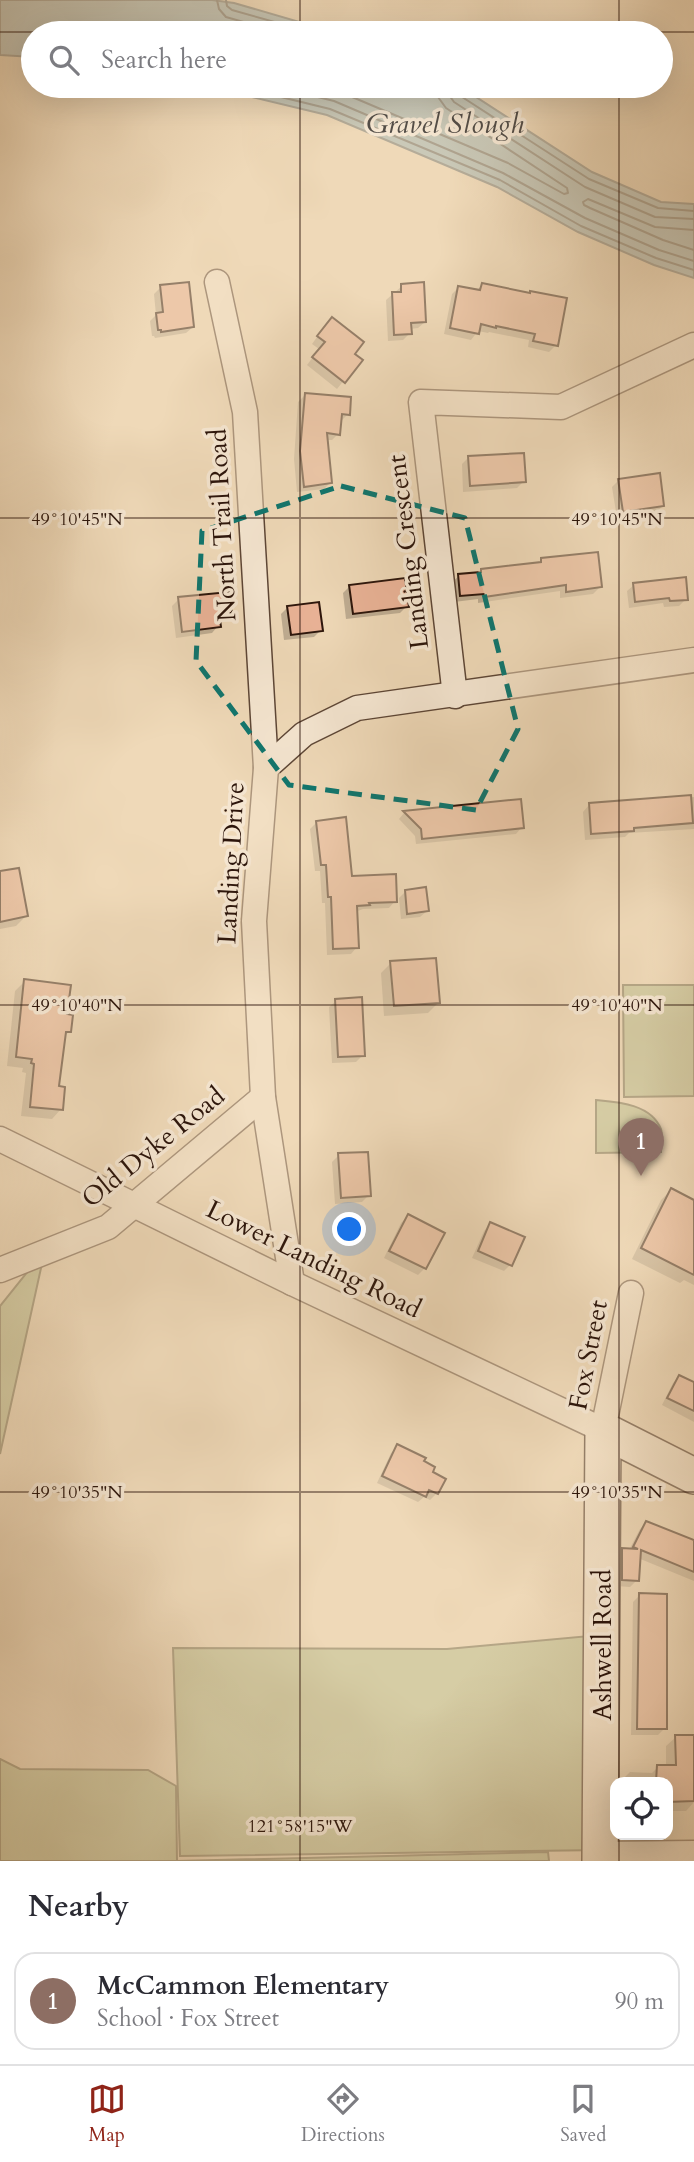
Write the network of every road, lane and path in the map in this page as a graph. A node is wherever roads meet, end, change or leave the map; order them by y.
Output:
1 (218, 282) dead end
2 (694, 345) edge
3 (694, 660) edge
4 (455, 696) junction
5 (266, 768) junction
6 (263, 1097) junction
7 (0, 1139) edge
8 (134, 1204) junction
9 (0, 1270) edge
10 (292, 1283) junction
11 (631, 1293) dead end
12 (603, 1430) junction
13 (694, 1476) edge
14 (694, 1853) edge
15 (600, 1857) edge

1 - 5 street, North Trail Road
2 - 4 street, Landing Crescent
3 - 4 street, Landing Drive
4 - 5 street, Landing Drive
5 - 6 street, Landing Drive
6 - 8 street, Old Dyke Road
6 - 10 street, Landing Drive
7 - 8 street, Lower Landing Road
8 - 9 street, Old Dyke Road
8 - 10 street, Lower Landing Road
10 - 12 street, Lower Landing Road
11 - 12 street, Fox Street
12 - 13 street
12 - 15 street, Ashwell Road
14 - 15 street

